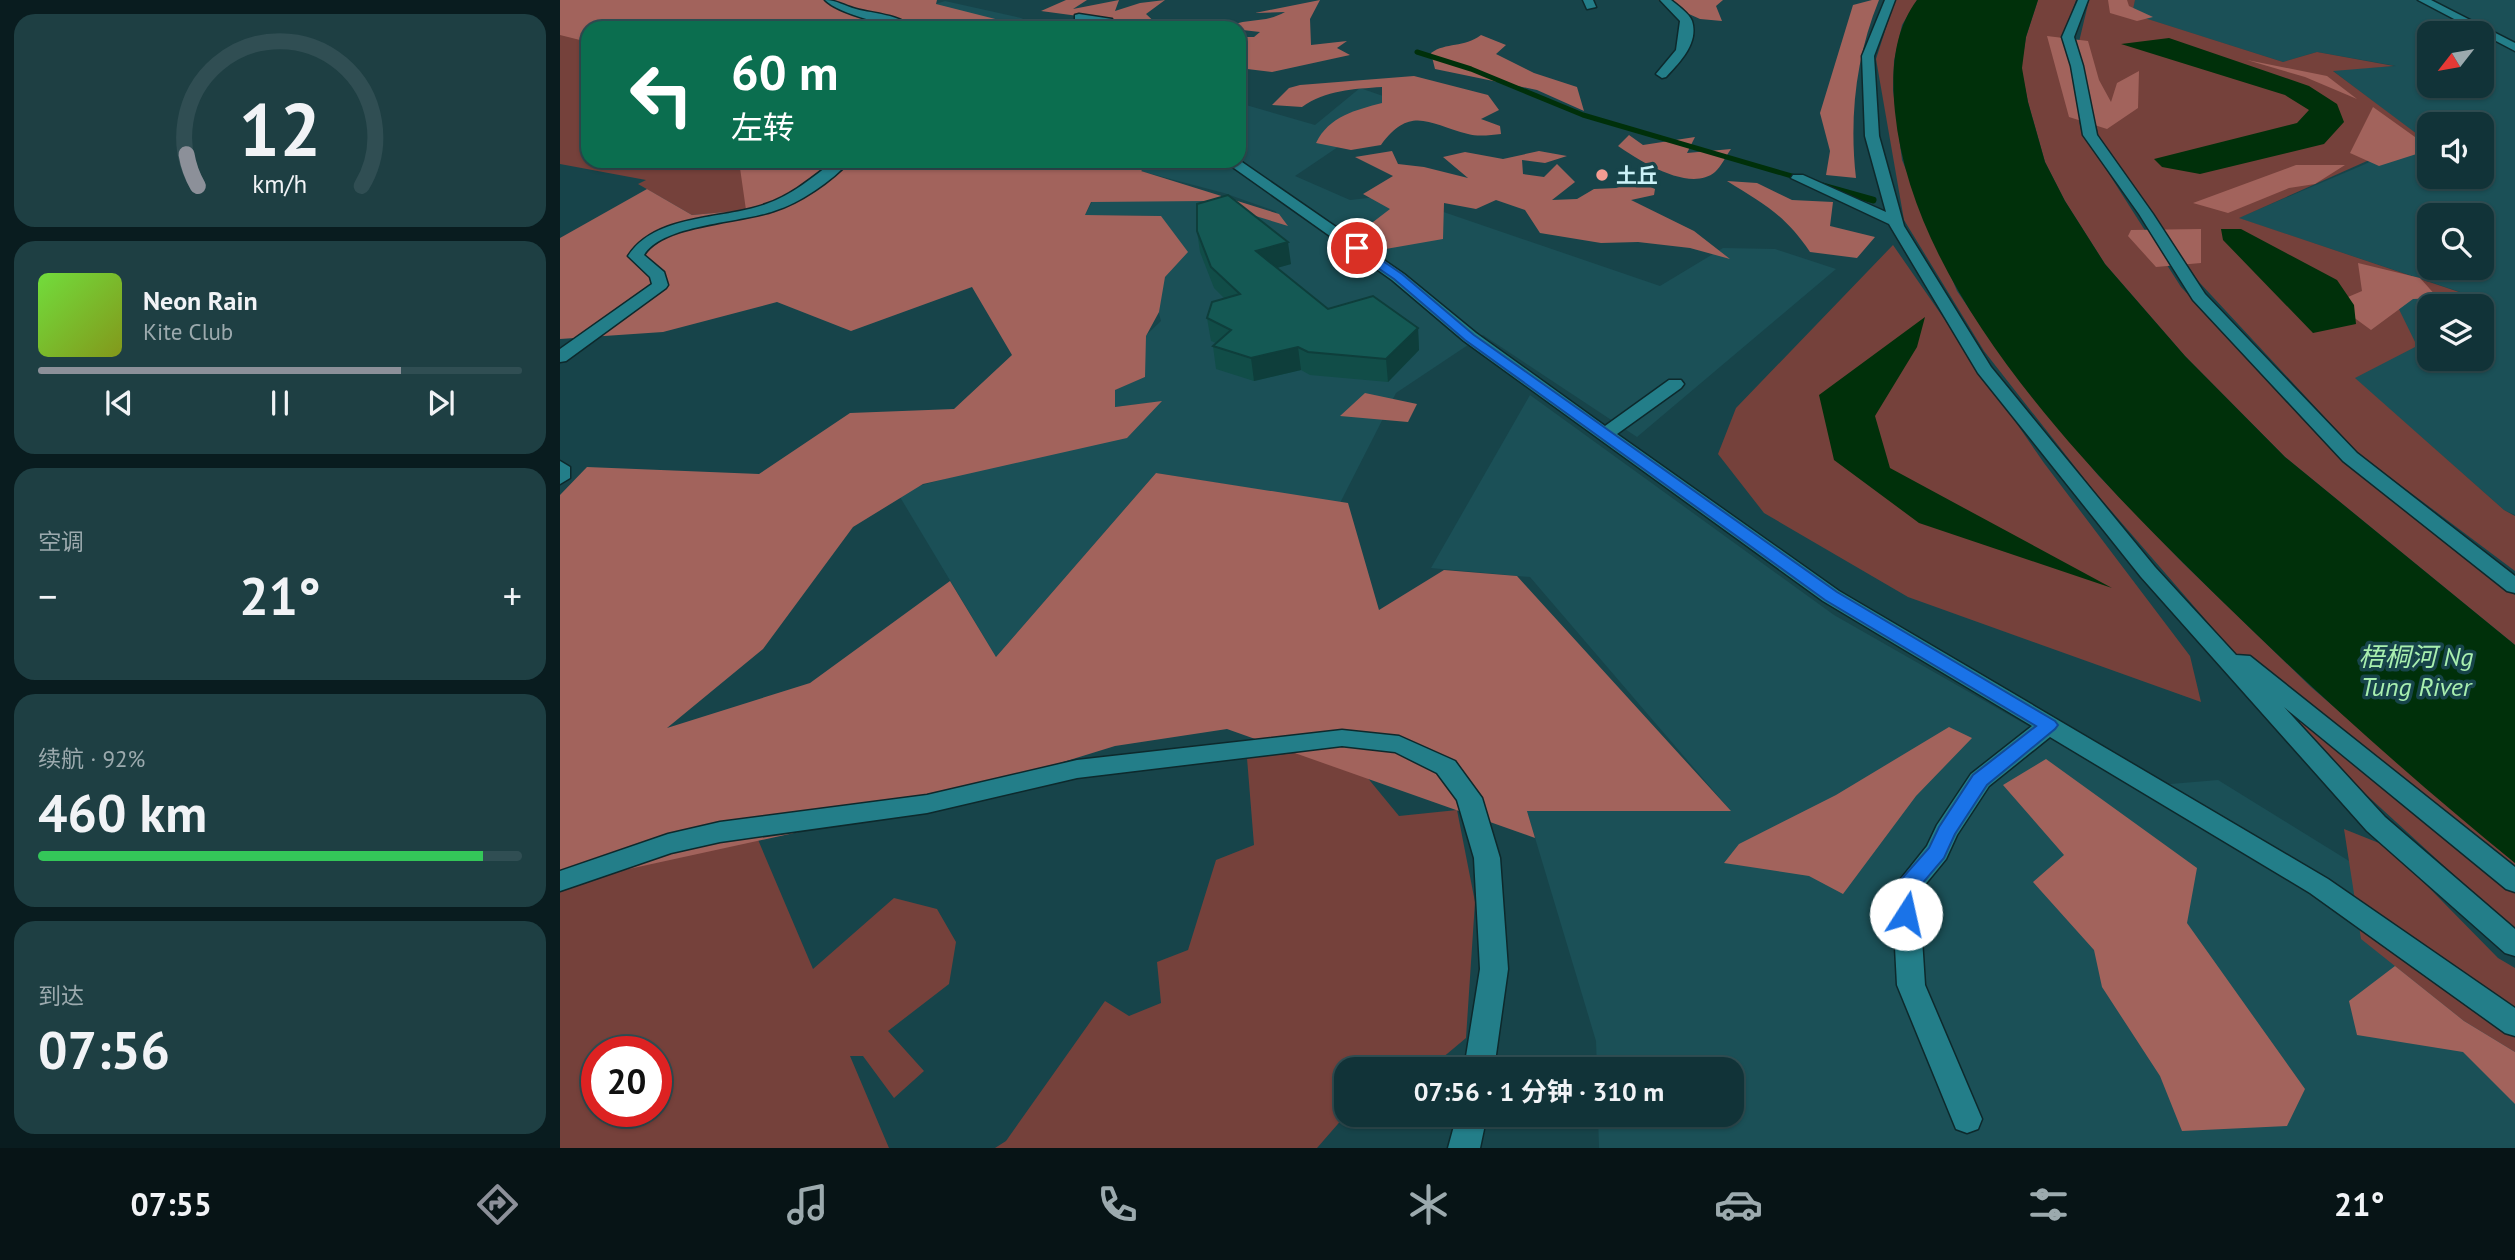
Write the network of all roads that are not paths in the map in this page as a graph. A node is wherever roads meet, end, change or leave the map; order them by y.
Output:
1 (830, 0) edge
2 (1665, 0) edge
3 (1890, 0) edge
4 (2083, 0) edge
5 (2423, 0) edge
6 (1079, 17) dead end
7 (894, 21) edge
8 (1108, 21) edge
9 (2515, 48) edge
10 (1662, 74) dead end
11 (834, 168) edge
12 (1241, 168) edge
13 (1798, 178) dead end
14 (1896, 222) junction
15 (560, 357) edge
16 (1675, 384) dead end
17 (1606, 433) junction
18 (560, 467) edge
19 (560, 478) edge
20 (2515, 586) edge
21 (2190, 619) junction
22 (2049, 725) junction
23 (560, 881) edge
24 (2515, 882) edge
25 (2515, 945) edge
26 (2515, 1024) edge
27 (1481, 1057) edge
28 (1967, 1119) dead end
29 (1469, 1127) edge
30 (1464, 1148) edge

1 - 7 street
2 - 10 street
3 - 14 street
4 - 20 street
5 - 9 street
6 - 8 street
11 - 15 street
12 - 17 street
13 - 14 street
14 - 21 street
16 - 17 street
17 - 22 street
18 - 19 street
21 - 24 street
21 - 25 street
22 - 26 street
22 - 28 street
23 - 27 street
29 - 30 street

